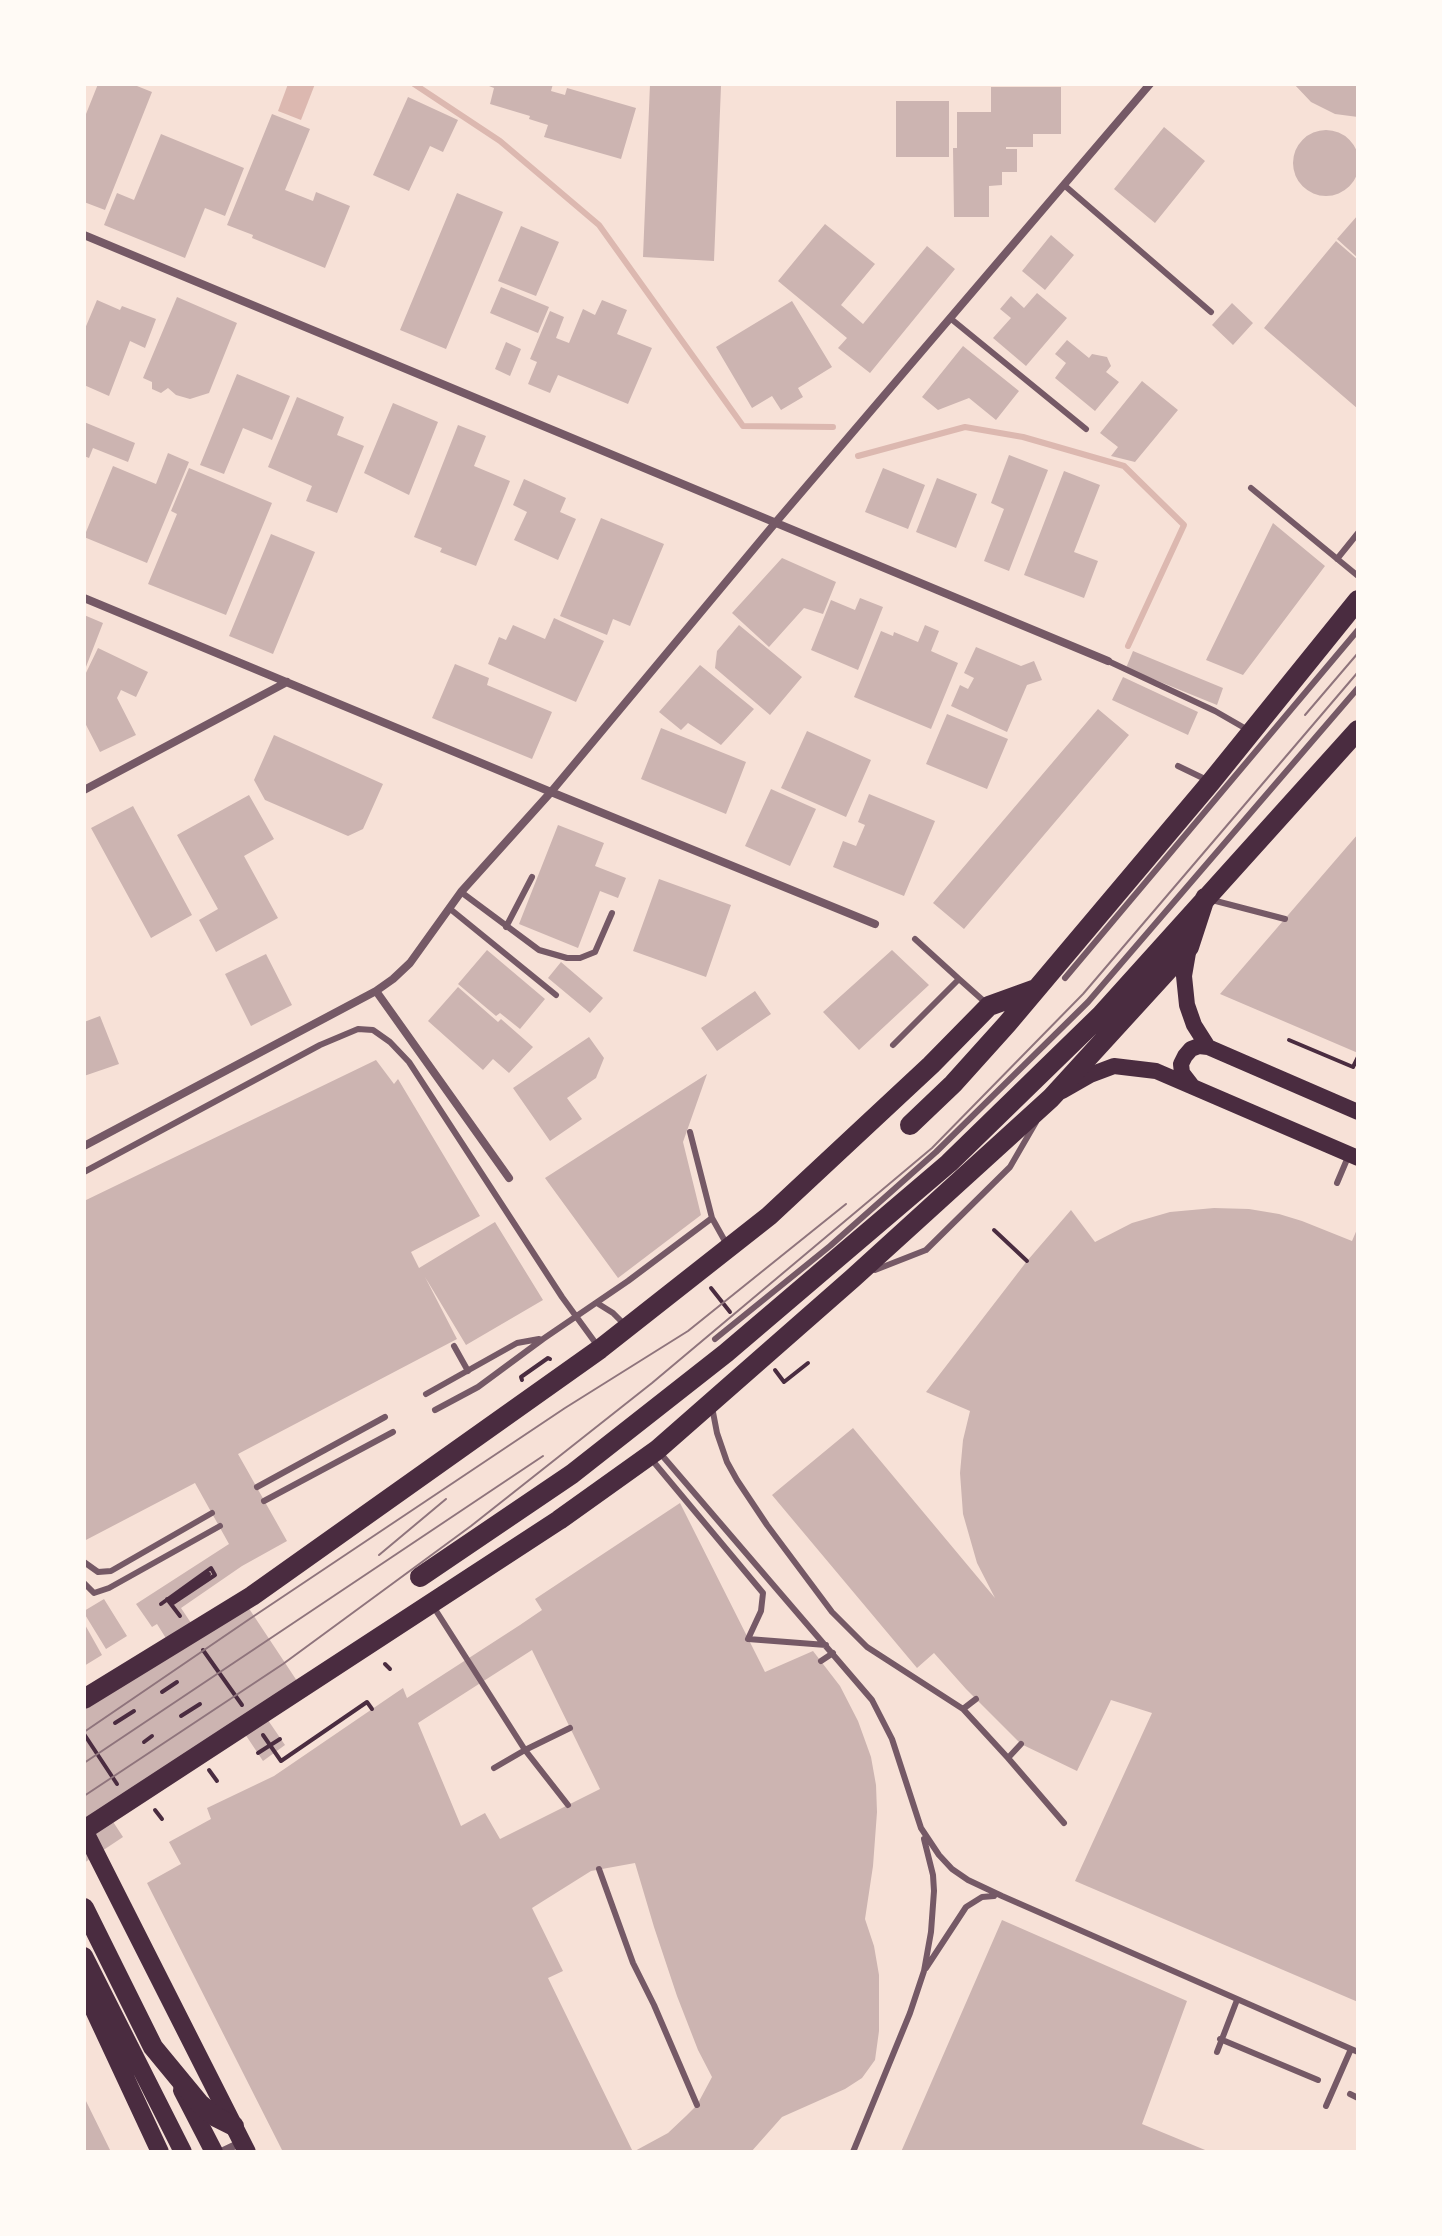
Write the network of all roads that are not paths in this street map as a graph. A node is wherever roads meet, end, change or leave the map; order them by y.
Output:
1 (1150, 84) edge
2 (1064, 185) junction
3 (84, 235) edge
4 (1211, 312) dead end
5 (950, 318) junction
6 (1086, 429) dead end
7 (1251, 488) dead end
8 (776, 522) junction
9 (1358, 533) edge
10 (1337, 559) junction
11 (1358, 576) edge
12 (84, 598) edge
13 (1358, 600) edge
14 (1358, 630) edge
15 (1108, 661) joint
16 (287, 682) junction
17 (1358, 688) edge
18 (1358, 730) edge
19 (1251, 732) junction
20 (1178, 766) dead end
21 (1211, 782) junction
22 (84, 790) edge
23 (551, 792) junction
24 (532, 877) dead end
25 (461, 892) junction
26 (1205, 898) junction
27 (449, 908) junction
28 (612, 913) dead end
29 (1285, 919) dead end
30 (875, 924) dead end
31 (506, 927) junction
32 (915, 939) dead end
33 (1189, 947) junction
34 (1065, 978) dead end
35 (959, 979) junction
36 (1036, 989) junction
37 (376, 991) junction
38 (556, 995) dead end
39 (989, 1006) junction
40 (893, 1045) dead end
41 (1208, 1047) junction
42 (1192, 1086) junction
43 (1051, 1098) junction
44 (1358, 1112) edge
45 (910, 1125) dead end
46 (690, 1132) dead end
47 (84, 1146) edge
48 (1354, 1156) edge
49 (84, 1172) edge
50 (509, 1178) dead end
51 (1337, 1183) dead end
52 (712, 1218) junction
53 (729, 1248) junction
54 (853, 1278) junction
55 (597, 1303) junction
56 (577, 1317) junction
57 (628, 1328) junction
58 (543, 1339) junction
59 (715, 1339) dead end
60 (454, 1346) dead end
61 (600, 1349) junction
62 (468, 1371) junction
63 (426, 1394) dead end
64 (711, 1402) junction
65 (435, 1410) dead end
66 (385, 1417) dead end
67 (393, 1432) dead end
68 (653, 1453) junction
69 (257, 1487) dead end
70 (264, 1501) dead end
71 (212, 1513) dead end
72 (220, 1526) dead end
73 (84, 1562) edge
74 (420, 1577) dead end
75 (84, 1583) edge
76 (432, 1603) junction
77 (826, 1645) junction
78 (833, 1653) junction
79 (821, 1661) dead end
80 (84, 1699) edge
81 (976, 1699) dead end
82 (963, 1709) junction
83 (570, 1728) dead end
84 (1021, 1744) dead end
85 (525, 1750) junction
86 (1008, 1758) junction
87 (494, 1768) dead end
88 (568, 1805) dead end
89 (1064, 1823) dead end
90 (921, 1828) junction
91 (84, 1830) edge
92 (599, 1869) dead end
93 (84, 1896) edge
94 (1002, 1896) junction
95 (84, 1908) edge
96 (84, 1956) edge
97 (924, 1971) junction
98 (84, 1989) edge
99 (1237, 2000) junction
100 (1220, 2039) junction
101 (1354, 2050) edge
102 (1217, 2052) dead end
103 (1318, 2080) dead end
104 (1350, 2094) dead end
105 (1358, 2098) edge
106 (697, 2105) dead end
107 (1326, 2106) dead end
108 (241, 2140) edge
109 (160, 2152) edge
110 (183, 2152) edge
111 (214, 2152) edge
112 (221, 2152) edge
113 (853, 2152) edge

1 - 2 street
2 - 4 lane
2 - 5 street
3 - 8 street
5 - 6 lane
5 - 8 street
7 - 10 lane
8 - 15 street
8 - 23 street
9 - 10 lane
10 - 11 lane
12 - 16 street
13 - 19 highway
14 - 34 lane
15 - 19 lane
16 - 22 street
16 - 23 street
17 - 59 lane
18 - 26 highway
19 - 21 highway
20 - 21 lane
21 - 36 highway
23 - 25 street
23 - 30 street
24 - 31 lane
25 - 27 street
25 - 31 lane
26 - 29 lane
26 - 33 highway
26 - 74 highway
27 - 37 street
27 - 38 lane
28 - 31 lane
32 - 35 lane
33 - 41 main road
33 - 43 highway
35 - 39 lane
35 - 40 lane
36 - 39 highway
36 - 45 highway
37 - 47 street
37 - 50 street
39 - 53 highway
41 - 42 main road
41 - 44 main road
42 - 43 main road
42 - 48 main road
43 - 54 highway
43 - 54 lane
46 - 52 lane
48 - 51 lane
49 - 56 lane
52 - 53 lane
52 - 55 lane
53 - 57 highway
54 - 64 highway
55 - 56 lane
55 - 57 lane
56 - 58 lane
56 - 61 lane
57 - 61 highway
58 - 62 lane
58 - 65 lane
60 - 62 lane
61 - 80 highway
62 - 63 lane
64 - 68 highway
64 - 82 lane
66 - 69 lane
67 - 70 lane
68 - 76 highway
68 - 77 lane
68 - 77 lane
71 - 73 lane
72 - 75 lane
76 - 85 lane
76 - 91 highway
77 - 78 lane
78 - 79 lane
78 - 90 lane
81 - 82 lane
82 - 86 lane
83 - 85 lane
84 - 86 lane
85 - 87 lane
85 - 88 lane
86 - 89 lane
90 - 94 lane
90 - 97 lane
91 - 108 main road
92 - 106 lane
93 - 111 main road
94 - 97 lane
94 - 99 lane
95 - 108 highway
96 - 110 main road
97 - 113 lane
98 - 109 main road
99 - 100 lane
99 - 101 lane
100 - 102 lane
100 - 103 lane
101 - 107 lane
104 - 105 lane
108 - 112 street

